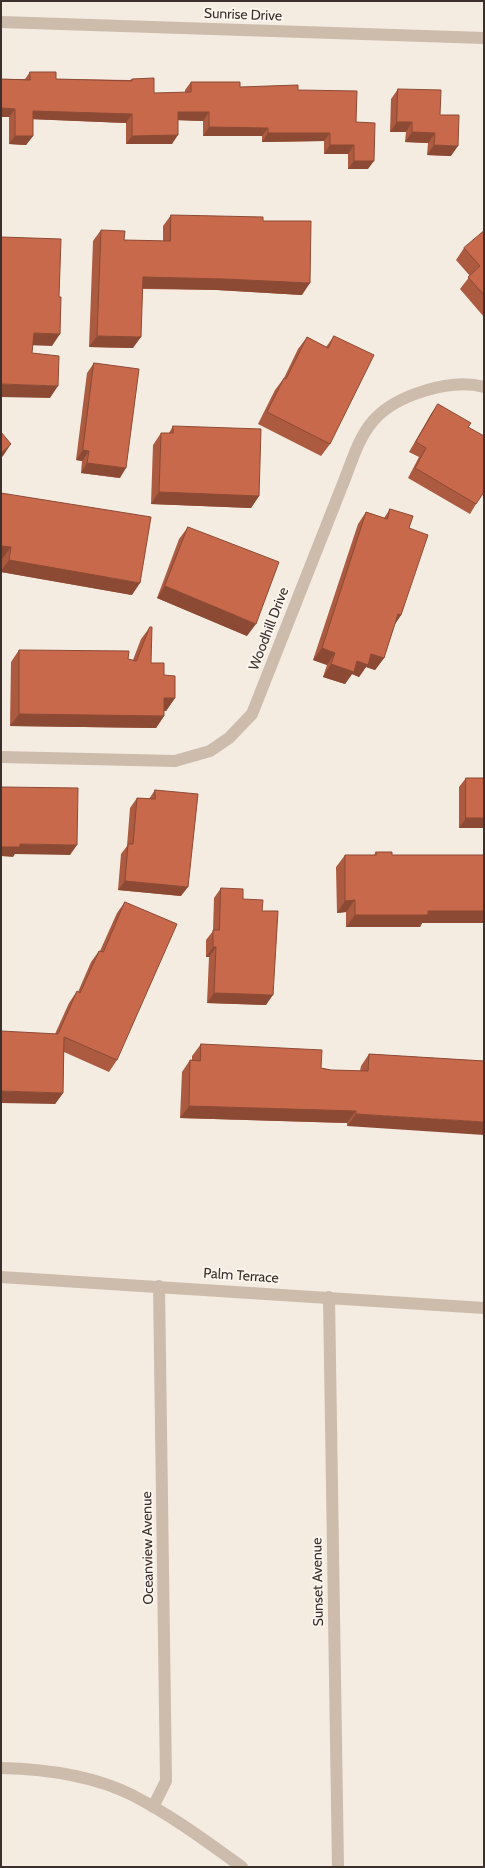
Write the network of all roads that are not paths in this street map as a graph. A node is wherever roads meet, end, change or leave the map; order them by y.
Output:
1 (1, 22) edge
2 (484, 38) edge
3 (484, 387) edge
4 (1, 757) edge
5 (1, 1277) edge
6 (159, 1286) junction
7 (329, 1297) junction
8 (482, 1307) edge
9 (1, 1768) edge
10 (153, 1807) junction
11 (242, 1867) edge
12 (338, 1867) edge

1 - 2 street, Sunrise Drive
3 - 4 street, Woodhill Drive
5 - 6 street, Palm Terrace
6 - 7 street, Palm Terrace
6 - 10 street, Oceanview Avenue
7 - 8 street, Palm Terrace
7 - 12 street, Sunset Avenue
9 - 10 street
10 - 11 street

